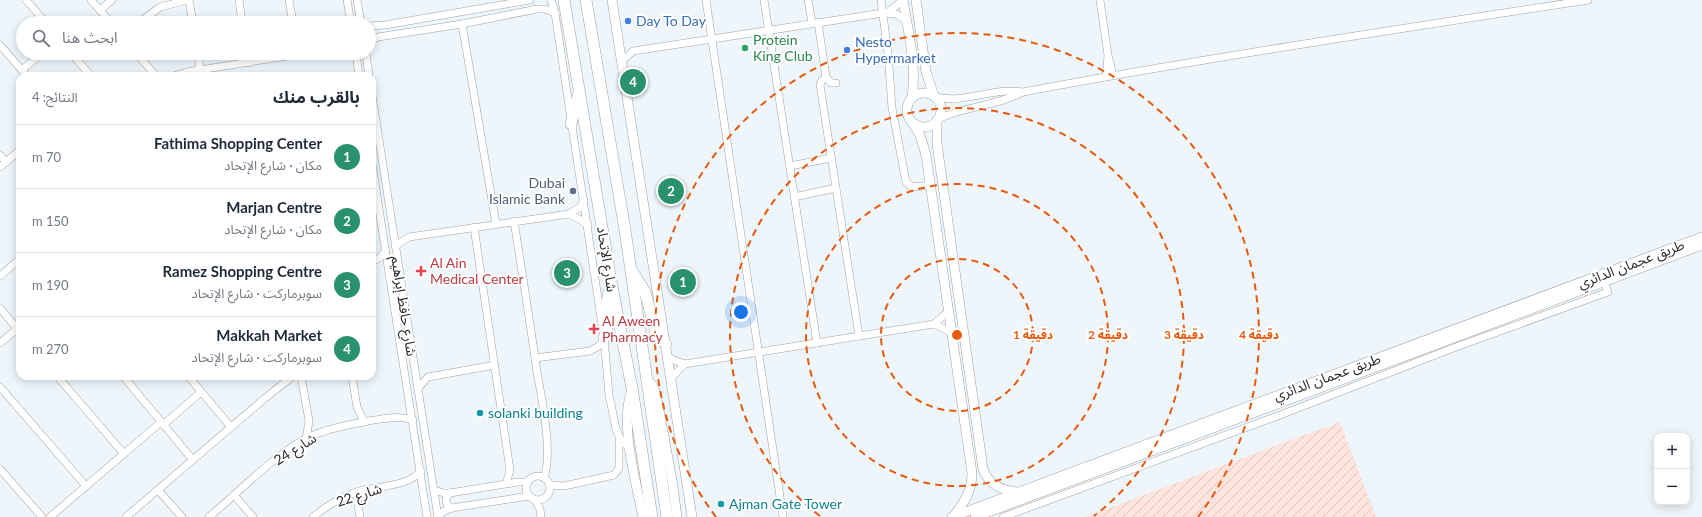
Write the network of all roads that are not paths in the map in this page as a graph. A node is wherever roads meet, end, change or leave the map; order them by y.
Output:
1 (26, 0) edge
2 (91, 0) edge
3 (112, 0) edge
4 (188, 0) edge
5 (239, 0) edge
6 (289, 0) edge
7 (347, 0) edge
8 (357, 0) edge
9 (551, 0) edge
10 (564, 0) edge
11 (612, 0) edge
12 (706, 0) edge
13 (764, 0) edge
14 (808, 0) edge
15 (881, 0) edge
16 (903, 0) edge
17 (916, 0) edge
18 (1100, 0) edge
19 (1588, 0) edge
20 (527, 1) edge
21 (588, 3) edge
22 (100, 10) junction
23 (526, 11) junction
24 (555, 13) junction
25 (885, 13) junction
26 (40, 16) edge
27 (105, 16) edge
28 (149, 16) edge
29 (191, 16) edge
30 (241, 16) edge
31 (292, 16) edge
32 (350, 16) edge
33 (361, 16) edge
34 (907, 21) junction
35 (815, 23) junction
36 (462, 24) junction
37 (376, 26) edge
38 (382, 26) junction
39 (769, 30) junction
40 (384, 36) junction
41 (376, 38) edge
42 (712, 38) junction
43 (619, 44) junction
44 (0, 45) edge
45 (633, 51) junction
46 (36, 60) edge
47 (77, 60) edge
48 (142, 60) edge
49 (199, 60) edge
50 (248, 60) edge
51 (265, 60) edge
52 (356, 60) edge
53 (367, 60) edge
54 (622, 61) junction
55 (249, 63) junction
56 (200, 70) junction
57 (23, 72) edge
58 (25, 72) edge
59 (88, 72) edge
60 (153, 72) edge
61 (191, 72) edge
62 (358, 72) edge
63 (368, 72) edge
64 (1109, 76) junction
65 (826, 77) junction
66 (836, 83) dead end
67 (579, 90) junction
68 (1023, 92) junction
69 (934, 96) junction
70 (912, 97) junction
71 (937, 120) junction
72 (376, 122) edge
73 (912, 122) junction
74 (571, 124) junction
75 (16, 153) edge
76 (0, 155) edge
77 (831, 158) junction
78 (6, 162) junction
79 (790, 166) junction
80 (0, 167) edge
81 (931, 185) junction
82 (836, 188) junction
83 (376, 189) edge
84 (794, 197) junction
85 (584, 200) junction
86 (569, 214) junction
87 (514, 221) junction
88 (496, 224) junction
89 (588, 225) junction
90 (474, 227) junction
91 (392, 228) junction
92 (409, 237) junction
93 (1702, 237) edge
94 (1702, 245) edge
95 (395, 246) junction
96 (386, 252) junction
97 (376, 259) edge
98 (16, 262) edge
99 (376, 262) edge
100 (389, 268) junction
101 (631, 270) junction
102 (0, 276) edge
103 (1604, 282) junction
104 (612, 287) junction
105 (0, 308) edge
106 (949, 311) junction
107 (934, 324) junction
108 (16, 327) edge
109 (16, 332) edge
110 (952, 333) junction
111 (859, 336) junction
112 (604, 338) junction
113 (817, 343) junction
114 (0, 344) edge
115 (666, 344) junction
116 (590, 350) junction
117 (759, 352) junction
118 (667, 356) junction
119 (605, 357) junction
120 (535, 358) junction
121 (685, 364) junction
122 (495, 366) junction
123 (414, 370) junction
124 (428, 377) junction
125 (671, 378) junction
126 (60, 380) edge
127 (126, 380) edge
128 (194, 380) edge
129 (288, 380) edge
130 (302, 380) edge
131 (353, 380) edge
132 (647, 380) junction
133 (959, 385) junction
134 (0, 387) edge
135 (418, 388) junction
136 (632, 388) junction
137 (202, 392) junction
138 (410, 404) junction
139 (357, 407) junction
140 (974, 408) junction
141 (397, 417) junction
142 (413, 420) junction
143 (309, 421) junction
144 (364, 422) junction
145 (162, 423) junction
146 (352, 424) junction
147 (231, 427) junction
148 (319, 433) junction
149 (619, 436) junction
150 (306, 439) junction
151 (630, 450) junction
152 (682, 451) junction
153 (124, 454) junction
154 (193, 460) junction
155 (0, 469) edge
156 (510, 470) junction
157 (421, 471) junction
158 (544, 478) junction
159 (672, 480) junction
160 (410, 481) junction
161 (518, 482) junction
162 (528, 482) junction
163 (506, 484) junction
164 (550, 484) junction
165 (86, 486) junction
166 (423, 488) junction
167 (158, 490) junction
168 (434, 490) junction
169 (356, 492) junction
170 (1019, 492) junction
171 (450, 493) junction
172 (234, 496) junction
173 (535, 499) junction
174 (452, 508) junction
175 (40, 516) edge
176 (50, 517) edge
177 (126, 517) edge
178 (182, 517) edge
179 (209, 517) edge
180 (252, 517) edge
181 (313, 517) edge
182 (360, 517) edge
183 (428, 517) edge
184 (438, 517) edge
185 (541, 517) edge
186 (643, 517) edge
187 (652, 517) edge
188 (667, 517) edge
189 (677, 517) edge
190 (692, 517) edge
191 (783, 517) edge
192 (953, 517) edge
193 (975, 517) edge
194 (1003, 517) edge

1 - 26 street
2 - 22 street
3 - 22 street
4 - 28 street
4 - 29 street
5 - 30 street
6 - 31 street
7 - 32 street
8 - 33 street
9 - 24 street
10 - 67 highway, شارع الإتحاد
11 - 43 main road
12 - 42 street
13 - 39 street
14 - 35 street
15 - 25 street
16 - 25 street
16 - 34 main road
17 - 69 main road
18 - 64 street
19 - 64 street
20 - 23 street
20 - 38 street
21 - 101 highway, شارع الإتحاد
22 - 27 street
23 - 24 street
23 - 36 street
24 - 74 street
25 - 34 street
25 - 35 street
25 - 81 street
34 - 70 main road
35 - 39 street
35 - 65 street
36 - 40 street
36 - 88 street
37 - 38 street
38 - 40 street
39 - 42 street
39 - 79 street
40 - 41 street
42 - 45 street
42 - 117 street
43 - 45 street
43 - 54 main road
44 - 57 street
45 - 54 street
46 - 58 street
47 - 59 street
48 - 60 street
49 - 56 street
50 - 55 street
51 - 55 street
52 - 62 street
53 - 63 street
54 - 115 main road
55 - 56 street
56 - 61 street
64 - 68 street
65 - 66 street
65 - 77 street
67 - 74 highway
67 - 104 highway, شارع الإتحاد
68 - 69 street
68 - 71 street
69 - 70 main road
69 - 71 main road
70 - 73 main road
71 - 73 main road
71 - 140 main road
72 - 91 street, شارع حافظ إبراهيم
73 - 81 main road
74 - 85 street
75 - 78 street
76 - 78 street
77 - 79 street
77 - 82 street
78 - 80 street
79 - 84 street
81 - 106 main road
82 - 84 street
82 - 111 street
83 - 96 street, شارع حافظ إبراهيم
84 - 113 street
85 - 86 street
85 - 89 street
86 - 87 street
86 - 89 street
87 - 88 street
87 - 120 street
88 - 90 street
89 - 112 street
90 - 92 street
90 - 122 street
91 - 92 street
91 - 95 street, شارع حافظ إبراهيم
92 - 95 street
93 - 170 main road, طريق عجمان الدائري
94 - 103 main road, طريق عجمان الدائري
95 - 123 street, شارع حافظ إبراهيم
96 - 97 street
96 - 100 street, شارع حافظ إبراهيم
98 - 102 street
99 - 100 street
100 - 138 street, شارع حافظ إبراهيم
101 - 115 highway
101 - 132 highway, شارع الإتحاد
103 - 193 main road, طريق عجمان الدائري
103 - 194 street
104 - 112 highway
104 - 136 highway, شارع الإتحاد
105 - 108 street
106 - 107 street
106 - 110 main road
107 - 110 street
107 - 111 street
109 - 114 street
110 - 133 main road
111 - 113 street
112 - 116 street
112 - 119 street
113 - 117 street
115 - 118 main road
116 - 119 street
116 - 120 street
117 - 121 street
117 - 191 street
118 - 121 street
118 - 125 main road
119 - 149 street
120 - 158 street
121 - 125 street
122 - 124 street
122 - 156 street
123 - 124 street
123 - 135 street, شارع حافظ إبراهيم
124 - 135 street
125 - 152 main road
126 - 153 street
127 - 145 street
128 - 137 street
129 - 147 street
130 - 143 street
131 - 139 street
132 - 159 main road
132 - 188 highway, شارع الإتحاد
133 - 140 main road
133 - 192 main road
134 - 165 street
135 - 168 street, شارع حافظ إبراهيم
136 - 151 main road
136 - 187 highway, شارع الإتحاد
137 - 145 street
137 - 147 street
138 - 141 street
138 - 142 street, شارع حافظ إبراهيم
139 - 144 street
139 - 146 street
140 - 170 main road
141 - 142 street, شارع 24
141 - 144 street, شارع 24
142 - 157 street, شارع حافظ إبراهيم
143 - 148 street
143 - 150 street
144 - 146 street, شارع 24
145 - 153 street
145 - 154 street
146 - 148 street, شارع 24
147 - 154 street
148 - 150 street, شارع 24
149 - 151 street
149 - 164 street
150 - 172 street, شارع 24
151 - 186 main road
152 - 159 main road
152 - 190 main road
153 - 165 street
154 - 167 street
155 - 175 street
156 - 161 street
156 - 163 street
157 - 160 street
157 - 166 street, شارع حافظ إبراهيم
158 - 162 street
158 - 164 street
159 - 189 main road
160 - 166 street
160 - 169 street, شارع 22
161 - 162 street
161 - 163 street
162 - 173 street
163 - 171 street
164 - 173 street
165 - 176 street
166 - 183 street, شارع حافظ إبراهيم
167 - 177 street
167 - 178 street
168 - 171 street
168 - 184 street, شارع حافظ إبراهيم
169 - 181 street, شارع 22
169 - 182 street
170 - 192 main road, طريق عجمان الدائري
171 - 174 street
172 - 179 street, شارع 24
172 - 180 street
173 - 174 street
173 - 185 street
174 - 184 street

